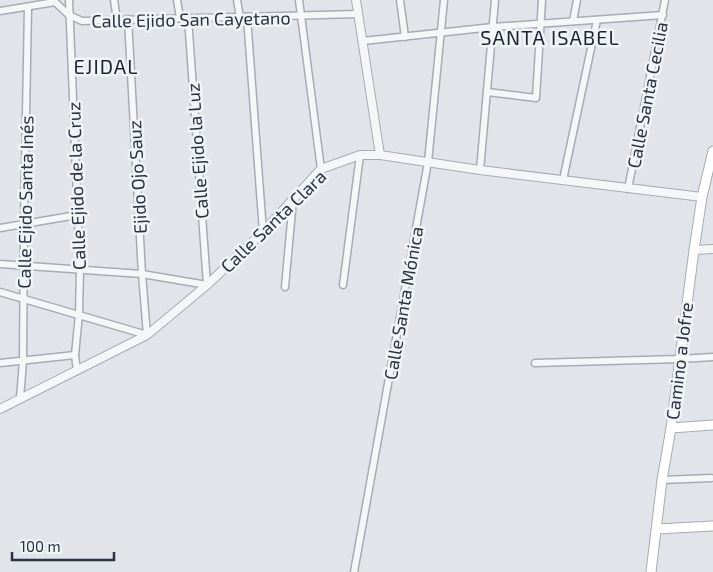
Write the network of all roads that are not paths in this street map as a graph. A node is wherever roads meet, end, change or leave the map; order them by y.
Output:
1 (69, 0) edge
2 (114, 0) edge
3 (177, 0) edge
4 (238, 0) edge
5 (299, 0) edge
6 (356, 0) edge
7 (400, 0) edge
8 (444, 0) edge
9 (495, 0) edge
10 (542, 0) edge
11 (577, 0) edge
12 (666, 0) edge
13 (55, 1) edge
14 (28, 7) junction
15 (0, 11) edge
16 (358, 14) junction
17 (69, 15) junction
18 (663, 15) junction
19 (301, 16) junction
20 (243, 17) junction
21 (180, 18) junction
22 (188, 18) junction
23 (128, 19) junction
24 (117, 20) junction
25 (597, 20) junction
26 (573, 21) junction
27 (540, 24) junction
28 (493, 27) junction
29 (441, 33) junction
30 (405, 37) junction
31 (363, 41) junction
32 (487, 92) junction
33 (713, 150) edge
34 (360, 155) junction
35 (380, 155) junction
36 (428, 162) junction
37 (320, 170) junction
38 (480, 170) junction
39 (563, 180) junction
40 (628, 189) junction
41 (706, 192) edge
42 (293, 200) junction
43 (77, 215) junction
44 (24, 224) junction
45 (0, 228) edge
46 (263, 232) junction
47 (713, 249) edge
48 (694, 250) junction
49 (0, 264) edge
50 (24, 265) junction
51 (80, 270) junction
52 (142, 274) junction
53 (207, 285) junction
54 (343, 285) dead end
55 (285, 287) dead end
56 (0, 292) edge
57 (24, 298) junction
58 (79, 314) junction
59 (147, 335) junction
60 (75, 356) junction
61 (713, 357) edge
62 (679, 359) junction
63 (24, 361) junction
64 (0, 363) edge
65 (535, 363) dead end
66 (77, 371) junction
67 (20, 398) junction
68 (0, 409) edge
69 (713, 425) edge
70 (671, 428) junction
71 (711, 478) dead end
72 (662, 480) junction
73 (713, 526) edge
74 (657, 529) junction
75 (354, 572) edge
76 (651, 572) edge

1 - 17 street, Calle Ejido de la Cruz
2 - 24 street
3 - 21 street
4 - 20 street
5 - 19 street
6 - 16 street
7 - 30 street
8 - 29 street, Calle Santa Mónica
9 - 28 street
10 - 27 street
11 - 26 street
12 - 18 street, Calle Santa Cecilia
13 - 14 street, Calle Ejido San Cayetano
13 - 17 street, Calle Ejido San Cayetano
14 - 15 street, Calle Ejido San Cayetano
14 - 44 street, Calle Ejido Santa Inés
16 - 19 street, Calle Ejido San Cayetano
16 - 31 street
17 - 24 street, Calle Ejido San Cayetano
17 - 43 street, Calle Ejido de la Cruz
18 - 25 street
18 - 40 street, Calle Santa Cecilia
19 - 20 street, Calle Ejido San Cayetano
19 - 37 street
20 - 22 street, Calle Ejido San Cayetano
20 - 46 street
21 - 22 street, Calle Ejido San Cayetano
21 - 23 street, Calle Ejido San Cayetano
22 - 53 street, Calle Ejido la Luz
23 - 24 street, Calle Ejido San Cayetano
23 - 52 street, Ejido Ojo Sauz
25 - 26 street
25 - 39 street
26 - 27 street
27 - 28 street
27 - 32 street
28 - 29 street
28 - 32 street
29 - 30 street
29 - 36 street, Calle Santa Mónica
30 - 31 street
31 - 35 street
32 - 38 street
33 - 41 main road, Camino a Jofre
34 - 35 street, Calle Santa Clara
34 - 37 street, Calle Santa Clara
34 - 54 street
35 - 36 street, Calle Santa Clara
36 - 38 street, Calle Santa Clara
36 - 75 street, Calle Santa Mónica
37 - 42 street, Calle Santa Clara
38 - 39 street, Calle Santa Clara
39 - 40 street, Calle Santa Clara
40 - 41 street, Calle Santa Clara
41 - 48 main road, Camino a Jofre
42 - 46 street, Calle Santa Clara
42 - 55 street
43 - 44 street
43 - 51 street, Calle Ejido de la Cruz
44 - 45 street
44 - 50 street, Calle Ejido Santa Inés
46 - 53 street, Calle Santa Clara
47 - 48 street
48 - 62 main road, Camino a Jofre
49 - 50 street
50 - 51 street
50 - 57 street, Calle Ejido Santa Inés
51 - 52 street
51 - 58 street, Calle Ejido de la Cruz
52 - 53 street
52 - 59 street, Ejido Ojo Sauz
53 - 59 street, Calle Santa Clara
56 - 57 street
57 - 58 street
57 - 63 street, Calle Ejido Santa Inés
58 - 59 street
58 - 60 street, Calle Ejido de la Cruz
59 - 66 street, Calle Santa Clara
60 - 63 street
60 - 66 street, Calle Ejido de la Cruz
61 - 62 street
62 - 65 street
62 - 70 main road, Camino a Jofre
63 - 64 street
63 - 67 street, Calle Ejido Santa Inés
66 - 67 street, Calle Santa Clara
67 - 68 street, Calle Santa Clara
69 - 70 main road
70 - 72 main road, Camino a Jofre
71 - 72 street
72 - 74 main road, Camino a Jofre
73 - 74 main road
74 - 76 main road, Camino a Jofre

